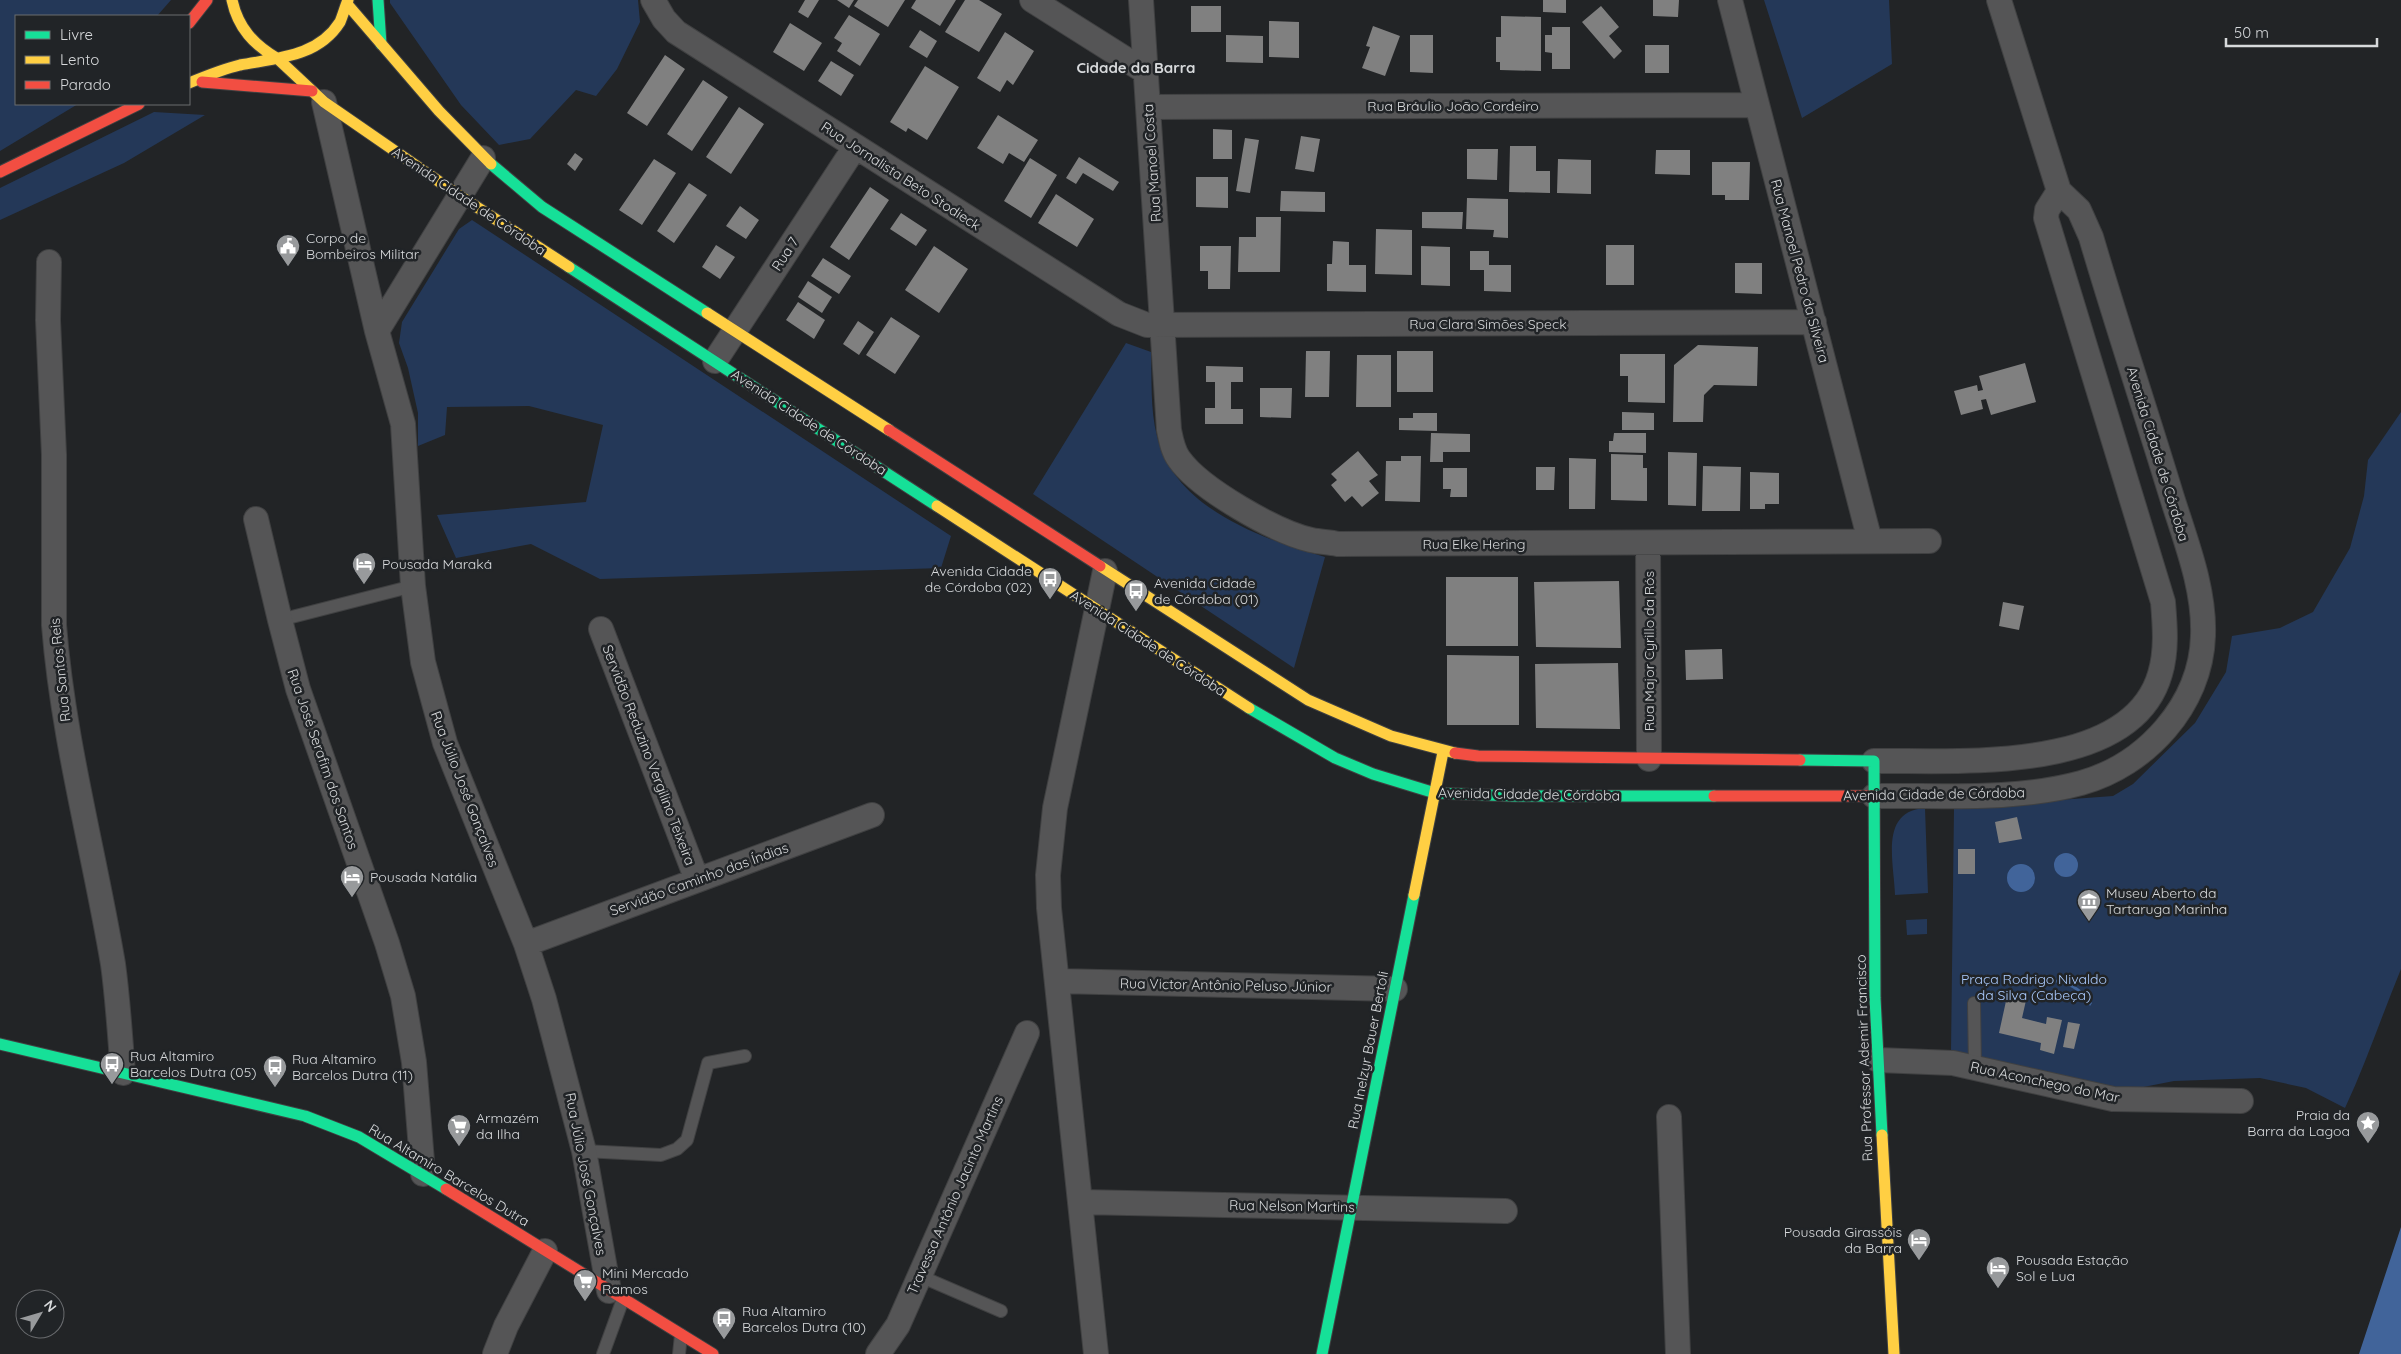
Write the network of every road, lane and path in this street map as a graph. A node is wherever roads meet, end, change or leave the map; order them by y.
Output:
1 (208, 0) edge
2 (232, 0) edge
3 (378, 0) edge
4 (1032, 0) edge
5 (1141, 0) edge
6 (1730, 0) edge
7 (1999, 0) edge
8 (347, 1) edge
9 (653, 1) edge
10 (190, 22) edge
11 (381, 44) junction
12 (278, 58) junction
13 (1146, 72) junction
14 (192, 82) edge
15 (318, 97) junction
16 (134, 105) edge
17 (1758, 105) junction
18 (1148, 107) junction
19 (120, 108) edge
20 (855, 147) junction
21 (483, 158) junction
22 (0, 172) edge
23 (2059, 191) junction
24 (460, 196) junction
25 (49, 262) dead end
26 (1814, 322) junction
27 (1163, 326) junction
28 (377, 331) junction
29 (734, 331) junction
30 (715, 361) junction
31 (2141, 399) junction
32 (2106, 410) junction
33 (256, 518) dead end
34 (1929, 541) dead end
35 (1870, 542) junction
36 (1648, 543) junction
37 (1106, 571) junction
38 (413, 586) junction
39 (1097, 609) junction
40 (280, 620) junction
41 (601, 629) dead end
42 (2127, 723) junction
43 (2151, 745) junction
44 (1443, 752) junction
45 (1649, 759) junction
46 (1874, 761) junction
47 (1435, 793) junction
48 (1874, 796) junction
49 (872, 815) dead end
50 (697, 880) junction
51 (526, 944) junction
52 (1057, 981) junction
53 (1395, 989) junction
54 (1974, 1003) dead end
55 (1027, 1033) dead end
56 (0, 1044) edge
57 (745, 1056) dead end
58 (1878, 1060) junction
59 (1975, 1067) junction
60 (123, 1073) junction
61 (2241, 1101) dead end
62 (1669, 1117) dead end
63 (584, 1151) junction
64 (423, 1174) junction
65 (1080, 1202) junction
66 (1351, 1208) junction
67 (1505, 1211) dead end
68 (544, 1251) junction
69 (920, 1276) junction
70 (616, 1295) junction
71 (1001, 1311) dead end
72 (682, 1334) junction
73 (495, 1354) edge
74 (603, 1354) edge
75 (679, 1354) edge
76 (713, 1354) edge
77 (878, 1354) edge
78 (1096, 1354) edge
79 (1322, 1354) edge
80 (1678, 1354) edge
81 (1894, 1354) edge

1 - 10 street
2 - 12 street, Avenida Cidade de Córdoba
3 - 11 street
4 - 13 street
5 - 13 street, Rua Manoel Costa
6 - 17 street, Rua Manoel Pedro da Silveira
7 - 23 street, Avenida Cidade de Córdoba
8 - 11 street
8 - 12 street
9 - 20 street, Rua Jornalista Beto Stodieck
11 - 21 street
12 - 14 street
12 - 15 street, Avenida Cidade de Córdoba
13 - 18 street, Rua Manoel Costa
14 - 15 street
15 - 24 street, Avenida Cidade de Córdoba
15 - 28 street, Rua Júlio José Gonçalves
16 - 19 street
17 - 18 street, Rua Bráulio João Cordeiro
17 - 26 street, Rua Manoel Pedro da Silveira
18 - 27 street, Rua Manoel Costa
19 - 22 street
20 - 27 street, Rua Jornalista Beto Stodieck
20 - 29 street, Rua 7
21 - 24 street
21 - 29 street
23 - 31 street, Avenida Cidade de Córdoba
23 - 32 street
24 - 28 street
24 - 30 street, Avenida Cidade de Córdoba
25 - 60 street, Rua Santos Reis
26 - 27 street, Rua Clara Simões Speck
26 - 35 street, Rua Manoel Pedro da Silveira
27 - 36 street, Rua Elke Hering
28 - 38 street, Rua Júlio José Gonçalves
29 - 30 street, Rua 7
29 - 37 street
30 - 39 street, Avenida Cidade de Córdoba
31 - 32 street
31 - 43 street, Avenida Cidade de Córdoba
32 - 42 street
33 - 40 street, Rua José Serafim dos Santos
34 - 35 street, Rua Elke Hering
35 - 36 street, Rua Elke Hering
36 - 45 street, Rua Major Cyrillo da Rós
37 - 39 street
37 - 44 street
38 - 40 lane
38 - 51 street, Rua Júlio José Gonçalves
39 - 47 street, Avenida Cidade de Córdoba
39 - 52 street
40 - 64 street, Rua José Serafim dos Santos
41 - 50 street, Servidão Reduzino Vergilino Teixeira
42 - 43 street
42 - 46 street
43 - 48 street, Avenida Cidade de Córdoba
44 - 45 street
44 - 47 street, Rua Inelzyr Bauer Bertoli
45 - 46 street
46 - 48 street, Rua Professor Ademir Francisco
47 - 48 street, Avenida Cidade de Córdoba
47 - 53 street, Rua Inelzyr Bauer Bertoli
48 - 58 street, Rua Professor Ademir Francisco
49 - 50 street, Servidão Caminho das Índias
50 - 51 street, Servidão Caminho das Índias
51 - 63 street, Rua Júlio José Gonçalves
52 - 53 street, Rua Victor Antônio Peluso Júnior
52 - 65 street
53 - 66 street, Rua Inelzyr Bauer Bertoli
54 - 59 lane
55 - 69 street, Travessa Antônio Jacinto Martins
56 - 60 street, Rua Altamiro Barcelos Dutra
57 - 63 lane
58 - 59 street, Rua Aconchego do Mar
58 - 81 street, Rua Professor Ademir Francisco
59 - 61 street, Rua Aconchego do Mar
60 - 64 street, Rua Altamiro Barcelos Dutra
62 - 80 street
63 - 70 street, Rua Júlio José Gonçalves
64 - 68 street, Rua Altamiro Barcelos Dutra
65 - 66 street, Rua Nelson Martins
65 - 78 street
66 - 67 street, Rua Nelson Martins
66 - 79 street, Rua Inelzyr Bauer Bertoli
68 - 70 street, Rua Altamiro Barcelos Dutra
68 - 73 street
69 - 71 lane
69 - 77 street, Travessa Antônio Jacinto Martins
70 - 72 street, Rua Altamiro Barcelos Dutra
70 - 74 lane
72 - 75 lane
72 - 76 street, Rua Altamiro Barcelos Dutra

